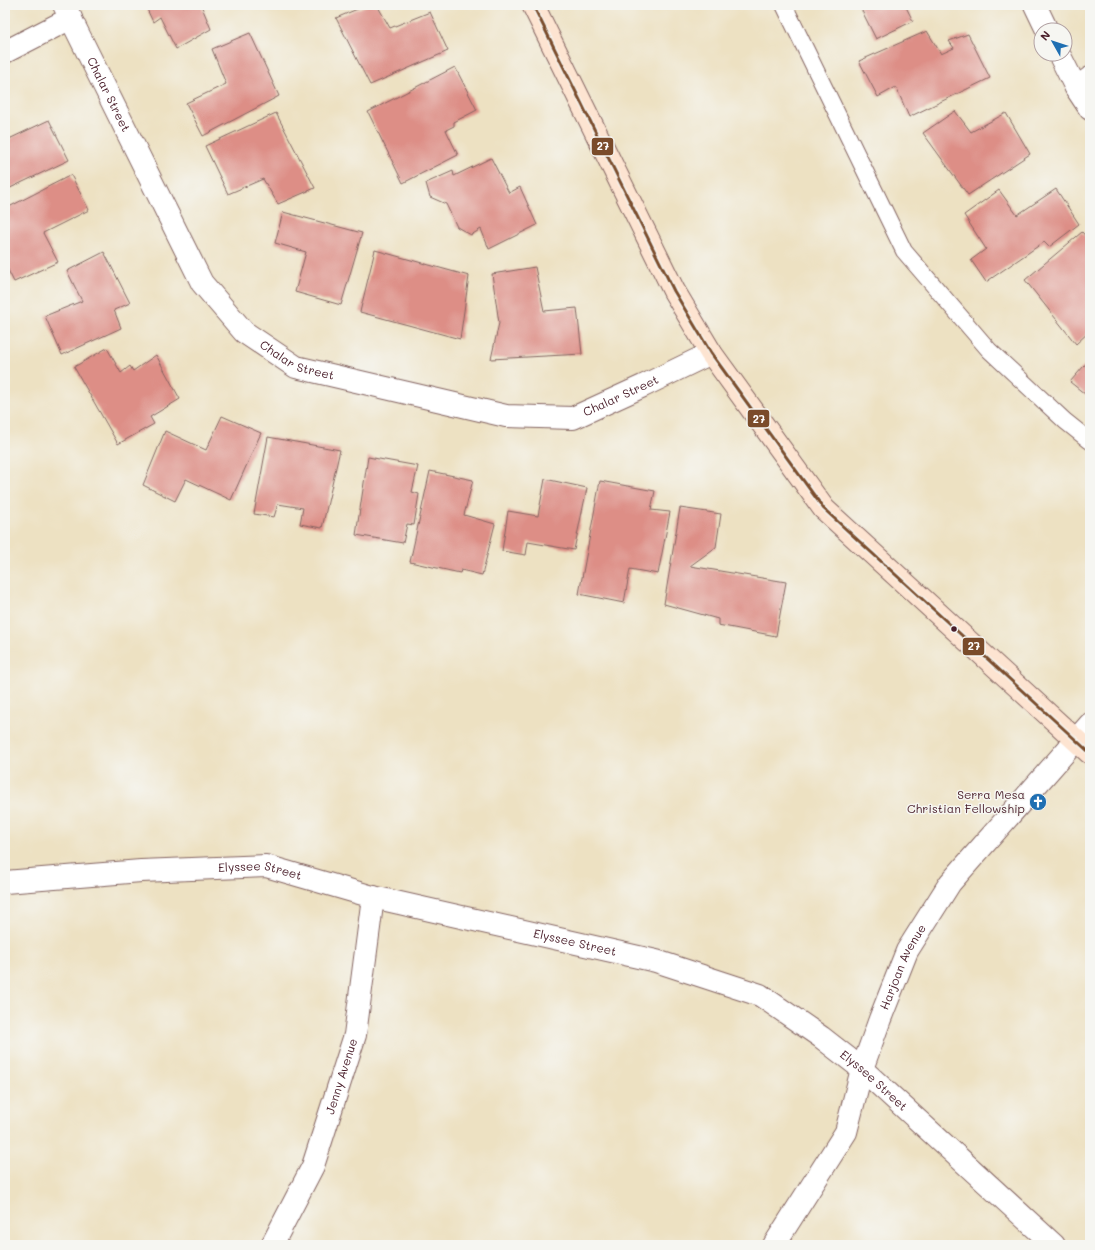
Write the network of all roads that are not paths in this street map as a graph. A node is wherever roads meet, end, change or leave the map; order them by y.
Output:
1 (533, 5) edge
2 (784, 5) edge
3 (1035, 5) edge
4 (67, 12) edge
5 (1043, 22) edge
6 (5, 52) edge
7 (1066, 62) edge
8 (1083, 83) edge
9 (1090, 109) edge
10 (711, 353) junction
11 (1090, 441) edge
12 (1090, 724) edge
13 (1083, 747) edge
14 (5, 882) edge
15 (373, 897) junction
16 (862, 1069) junction
17 (272, 1245) edge
18 (774, 1245) edge
19 (1054, 1245) edge

1 - 10 main road
2 - 11 lane
3 - 5 street
4 - 6 street
4 - 10 street, Chalar Street
7 - 8 street
8 - 9 street
10 - 13 main road
12 - 13 street, Harjoan Avenue
13 - 16 street, Harjoan Avenue
14 - 15 street, Elyssee Street
15 - 16 street, Elyssee Street
15 - 17 street, Jenny Avenue
16 - 18 street, Harjoan Avenue
16 - 19 street, Elyssee Street

